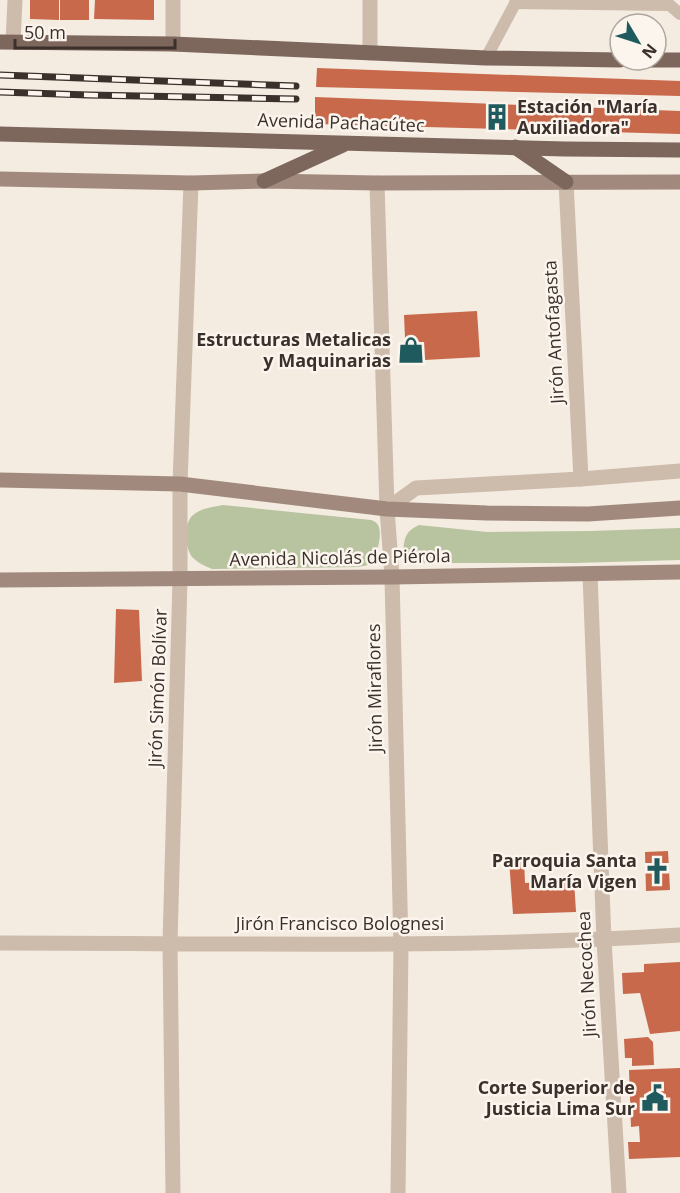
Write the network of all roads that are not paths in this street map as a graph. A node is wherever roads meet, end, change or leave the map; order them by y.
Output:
1 (15, 0) edge
2 (173, 0) edge
3 (370, 0) edge
4 (516, 2) edge
5 (666, 2) edge
6 (680, 14) edge
7 (7, 42) edge
8 (173, 44) junction
9 (370, 53) junction
10 (486, 58) junction
11 (608, 60) edge
12 (0, 134) edge
13 (348, 143) junction
14 (515, 147) junction
15 (680, 150) edge
16 (0, 179) edge
17 (264, 181) junction
18 (566, 182) junction
19 (680, 182) edge
20 (191, 183) junction
21 (377, 183) junction
22 (680, 471) edge
23 (581, 479) junction
24 (0, 480) edge
25 (180, 484) junction
26 (680, 508) edge
27 (387, 509) junction
28 (680, 572) edge
29 (590, 574) junction
30 (392, 577) junction
31 (180, 579) junction
32 (0, 580) edge
33 (680, 935) edge
34 (604, 940) junction
35 (0, 943) edge
36 (170, 943) junction
37 (401, 945) junction
38 (173, 1193) edge
39 (398, 1193) edge
40 (619, 1193) edge

1 - 7 street
2 - 8 street
3 - 9 street
4 - 5 lane
4 - 10 lane
5 - 6 lane
7 - 8 main road
8 - 9 main road
9 - 10 main road
10 - 11 main road
12 - 13 main road, Avenida Pachacútec
13 - 14 main road, Avenida Pachacútec
13 - 17 main road
14 - 15 main road, Avenida Pachacútec
14 - 18 main road
16 - 20 main road
17 - 20 main road
17 - 21 main road
18 - 19 main road
18 - 21 main road
18 - 23 street, Jirón Antofagasta
20 - 25 street, Jirón Simón Bolívar
21 - 27 street, Jirón Miraflores
22 - 23 street
23 - 27 street
24 - 25 main road
25 - 27 main road
25 - 31 street, Jirón Simón Bolívar
26 - 27 main road
27 - 30 street, Jirón Miraflores
28 - 29 main road, Avenida Nicolás de Piérola
29 - 30 main road, Avenida Nicolás de Piérola
29 - 34 street, Jirón Necochea
30 - 31 main road, Avenida Nicolás de Piérola
30 - 37 street, Jirón Miraflores
31 - 32 main road, Avenida Nicolás de Piérola
31 - 36 street, Jirón Simón Bolívar
33 - 34 street, Jirón Francisco Bolognesi
34 - 37 street, Jirón Francisco Bolognesi
34 - 40 street, Jirón Necochea
35 - 36 street, Jirón Francisco Bolognesi
36 - 37 street, Jirón Francisco Bolognesi
36 - 38 street, Jirón Simón Bolívar
37 - 39 street, Jirón Miraflores

